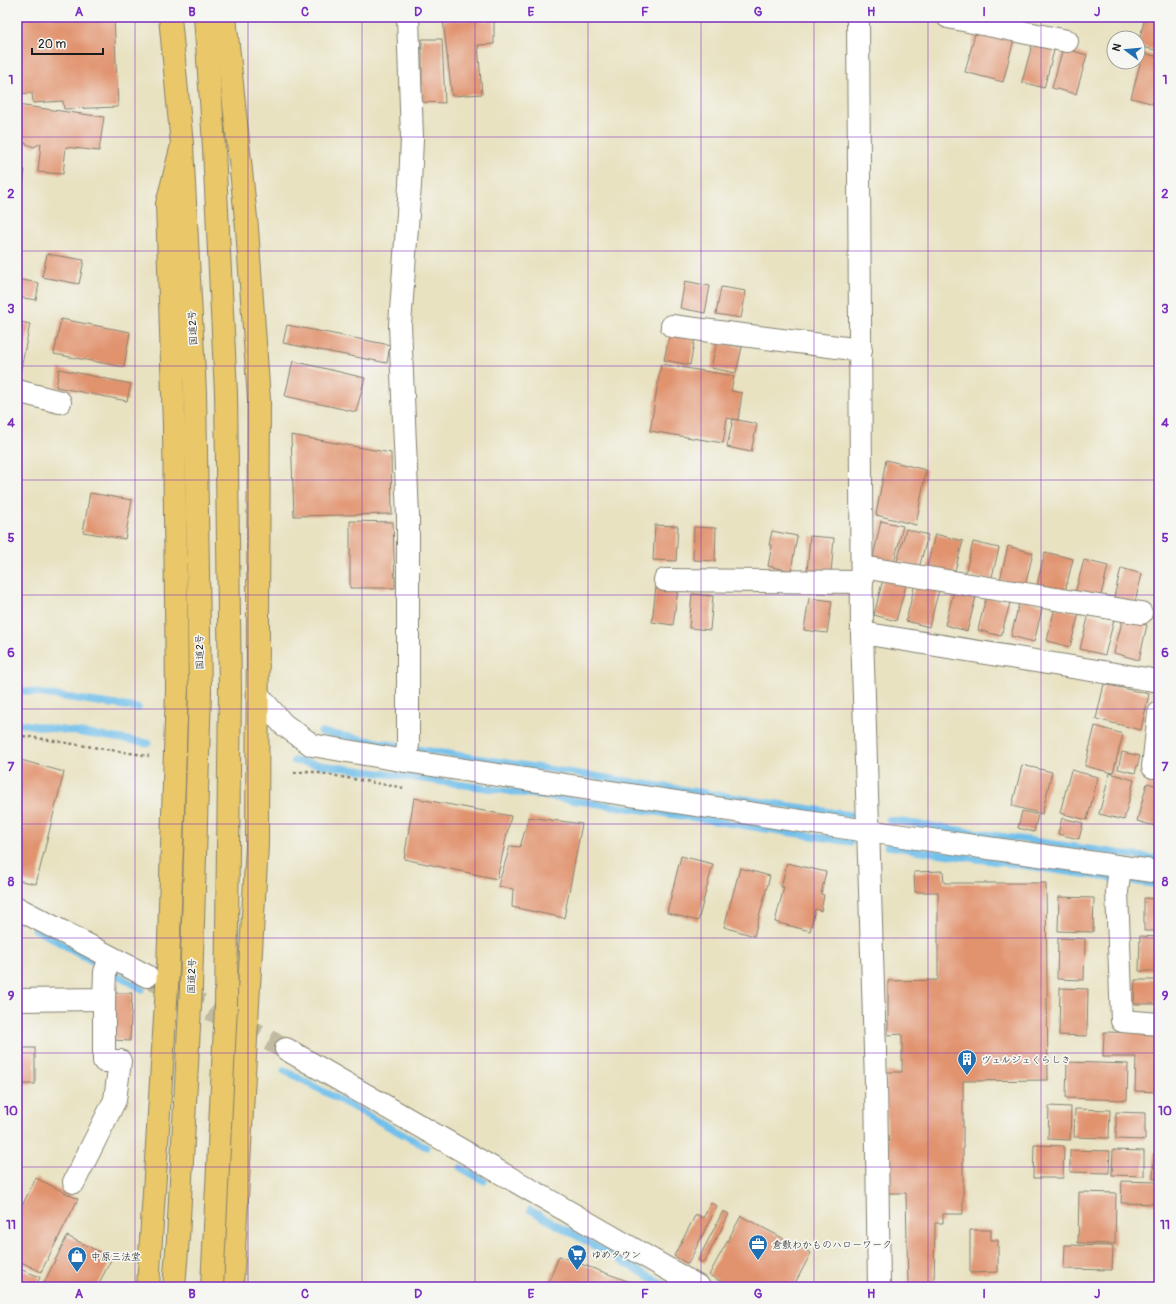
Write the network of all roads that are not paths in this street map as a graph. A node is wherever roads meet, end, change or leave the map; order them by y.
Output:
1 (170, 17) edge
2 (204, 17) edge
3 (225, 17) edge
4 (408, 17) edge
5 (858, 17) edge
6 (948, 17) edge
7 (1067, 41) dead end
8 (182, 145) junction
9 (672, 326) dead end
10 (861, 350) junction
11 (17, 391) edge
12 (60, 402) dead end
13 (862, 574) junction
14 (666, 580) dead end
15 (1140, 613) dead end
16 (862, 633) junction
17 (1159, 681) edge
18 (258, 695) junction
19 (1159, 714) edge
20 (407, 752) junction
21 (1153, 767) dead end
22 (867, 830) junction
23 (1159, 872) edge
24 (1119, 876) junction
25 (17, 908) edge
26 (108, 964) junction
27 (147, 976) tunnel mouth
28 (104, 999) junction
29 (17, 1000) edge
30 (1159, 1024) edge
31 (286, 1049) tunnel mouth
32 (74, 1182) dead end
33 (148, 1287) edge
34 (174, 1287) edge
35 (212, 1287) edge
36 (232, 1287) edge
37 (699, 1287) edge
38 (879, 1287) edge

1 - 8 highway, 国道2号
2 - 35 highway, bridge
3 - 18 highway
4 - 20 street
5 - 10 street
6 - 7 street
8 - 33 highway
8 - 34 highway, 国道2号, bridge
9 - 10 street
10 - 13 street
11 - 12 street
13 - 14 street
13 - 15 street
13 - 16 street
16 - 17 street
16 - 22 street
18 - 20 street
18 - 36 highway
19 - 21 street
20 - 22 street
22 - 24 street
22 - 38 street
23 - 24 street
24 - 30 street
25 - 26 street
26 - 27 street
26 - 28 street
28 - 29 street
28 - 32 street
31 - 37 street

